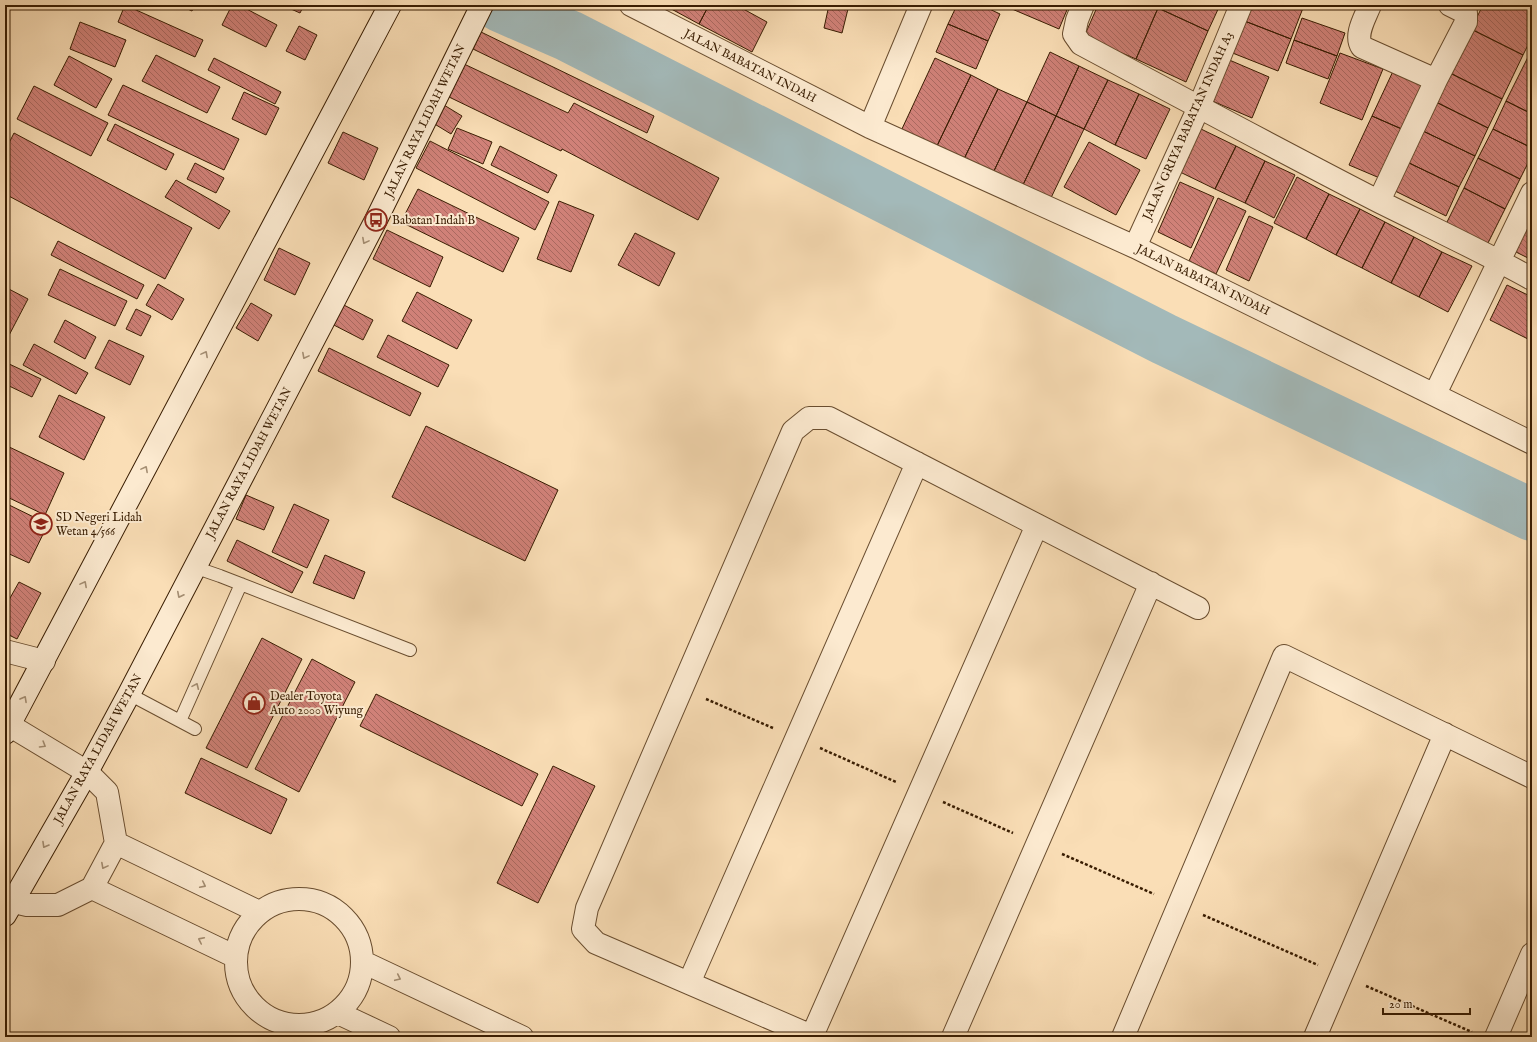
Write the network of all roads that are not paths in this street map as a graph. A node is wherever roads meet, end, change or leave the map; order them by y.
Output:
1 (390, 5) edge
2 (482, 5) edge
3 (631, 5) edge
4 (921, 5) edge
5 (1083, 5) edge
6 (1241, 5) edge
7 (1370, 5) edge
8 (1450, 5) edge
9 (1436, 80) junction
10 (1199, 107) junction
11 (870, 127) junction
12 (1532, 193) edge
13 (1379, 201) junction
14 (1134, 247) junction
15 (1500, 261) junction
16 (1532, 279) edge
17 (1435, 394) junction
18 (1532, 443) edge
19 (917, 463) junction
20 (1037, 525) junction
21 (194, 567) junction
22 (241, 584) junction
23 (1151, 584) junction
24 (1198, 608) dead end
25 (410, 650) dead end
26 (5, 651) edge
27 (44, 661) junction
28 (129, 694) junction
29 (180, 721) junction
30 (7, 729) edge
31 (195, 729) dead end
32 (1445, 734) junction
33 (87, 772) junction
34 (1532, 777) edge
35 (116, 843) junction
36 (92, 888) junction
37 (7, 906) edge
38 (259, 912) junction
39 (1532, 954) edge
40 (236, 957) junction
41 (363, 962) junction
42 (689, 983) junction
43 (338, 1013) junction
44 (1486, 1035) edge
45 (389, 1037) edge
46 (522, 1037) edge
47 (813, 1037) edge
48 (953, 1037) edge
49 (1123, 1037) edge
50 (1315, 1037) edge

27 -> 1 street
2 -> 21 street, JALAN RAYA LIDAH WETAN
3 - 11 street, JALAN BABATAN INDAH
4 - 11 street
5 - 10 street
6 - 10 street, JALAN GRIYA BABATAN INDAH A3
7 - 9 street
8 - 9 street
9 - 13 street
10 - 13 street
10 - 14 street, JALAN GRIYA BABATAN INDAH A3
11 - 14 street, JALAN BABATAN INDAH
12 - 15 street
13 - 15 street
14 - 17 street, JALAN BABATAN INDAH
15 - 16 street
15 - 17 street
17 - 18 street, JALAN BABATAN INDAH
19 - 20 street
19 - 42 street
19 - 42 street
20 - 23 street
20 - 47 street
21 - 22 lane
21 -> 28 street, JALAN RAYA LIDAH WETAN
22 - 25 lane
29 -> 22 lane
23 - 24 street
23 - 48 street
26 - 27 street
30 -> 27 street
28 - 29 lane
28 - 33 street, JALAN RAYA LIDAH WETAN
29 - 31 lane
30 -> 33 street
32 - 34 street
32 - 49 street
32 - 50 street
33 - 35 street
33 -> 37 street, JALAN RAYA LIDAH WETAN
35 -> 36 street
35 -> 38 street
36 - 37 street
40 -> 36 street
38 - 40 street
38 - 41 street
39 - 44 street
40 - 43 street
41 - 43 street
41 -> 46 street
42 - 47 street
43 - 45 street

